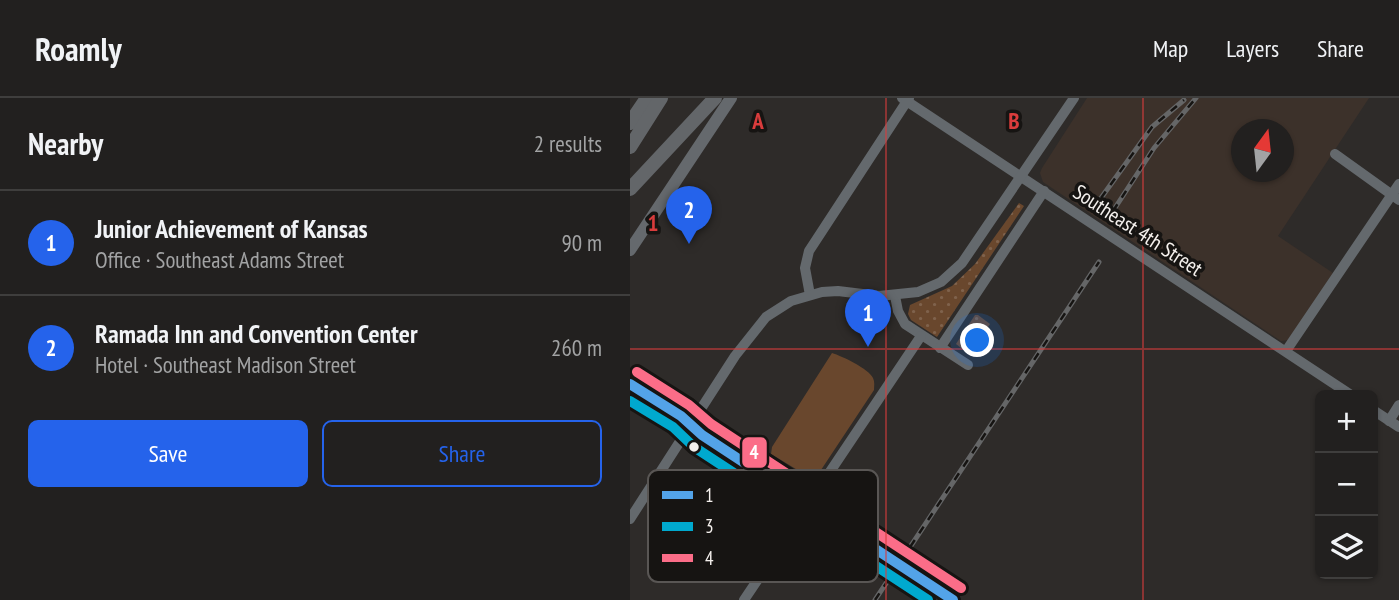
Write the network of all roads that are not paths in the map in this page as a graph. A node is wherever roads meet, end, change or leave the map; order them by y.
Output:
1 (647, 98) edge
2 (661, 98) edge
3 (715, 98) edge
4 (731, 98) edge
5 (1074, 98) edge
6 (906, 99) edge
7 (630, 123) edge
8 (630, 147) edge
9 (1335, 154) dead end
10 (1022, 177) junction
11 (1399, 184) edge
12 (630, 189) edge
13 (1044, 191) junction
14 (1395, 197) edge
15 (630, 250) edge
16 (810, 295) junction
17 (895, 296) junction
18 (921, 335) junction
19 (940, 348) junction
20 (1286, 351) junction
21 (968, 365) dead end
22 (630, 384) edge
23 (1344, 390) edge
24 (1399, 405) edge
25 (1378, 413) edge
26 (1389, 421) junction
27 (692, 426) junction
28 (1399, 427) edge
29 (663, 470) edge
30 (756, 470) edge
31 (831, 470) edge
32 (648, 492) edge
33 (630, 519) edge
34 (878, 550) edge
35 (756, 582) edge
36 (744, 600) edge
37 (953, 600) edge

1 - 7 highway
2 - 8 highway
3 - 12 highway
4 - 15 main road
5 - 10 street
6 - 10 street, Southeast 4th Street
6 - 16 street
9 - 14 street
10 - 13 street, Southeast 4th Street
10 - 17 street
11 - 14 street
13 - 19 street
13 - 20 street, Southeast 4th Street
14 - 20 street
16 - 17 street
16 - 27 street
17 - 18 street
18 - 19 street
18 - 31 street
19 - 21 street
20 - 23 street, Southeast 4th Street
22 - 27 main road
24 - 26 street
25 - 26 street
26 - 28 street
27 - 29 street
27 - 30 main road, bridge
32 - 33 street
34 - 37 main road, bridge
35 - 36 street

